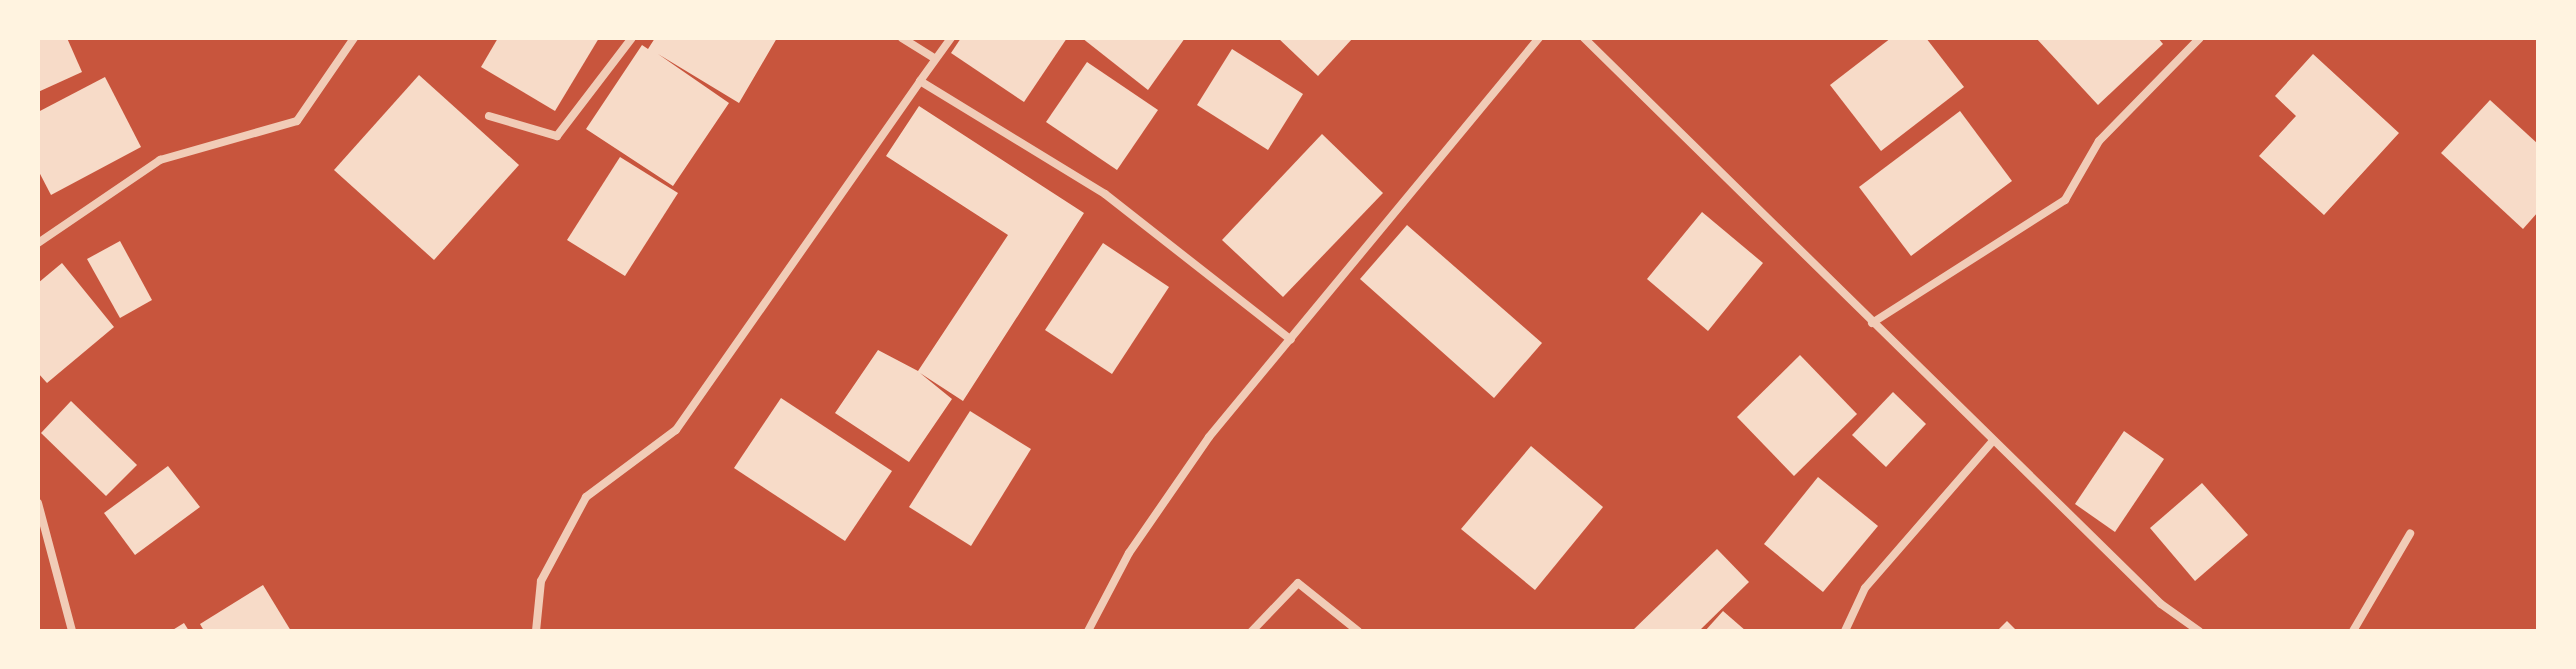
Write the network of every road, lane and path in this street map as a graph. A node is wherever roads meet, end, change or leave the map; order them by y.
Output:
1 (354, 38) edge
2 (632, 38) edge
3 (902, 38) edge
4 (951, 38) edge
5 (1539, 38) edge
6 (1584, 38) edge
7 (2200, 38) edge
8 (935, 59) junction
9 (920, 81) junction
10 (489, 116) dead end
11 (38, 243) edge
12 (1872, 323) junction
13 (1291, 340) junction
14 (1993, 441) junction
15 (38, 503) edge
16 (2410, 534) dead end
17 (72, 631) edge
18 (536, 631) edge
19 (1088, 631) edge
20 (1252, 631) edge
21 (1358, 631) edge
22 (1845, 631) edge
23 (2199, 631) edge
24 (2353, 631) edge

1 - 11 street
2 - 10 street
3 - 8 street
4 - 8 street
5 - 13 street
6 - 12 street
7 - 12 street
8 - 9 street
9 - 13 street
9 - 18 street
12 - 14 street
13 - 19 street
14 - 22 street
14 - 23 street
15 - 17 street
16 - 24 street
20 - 21 street

